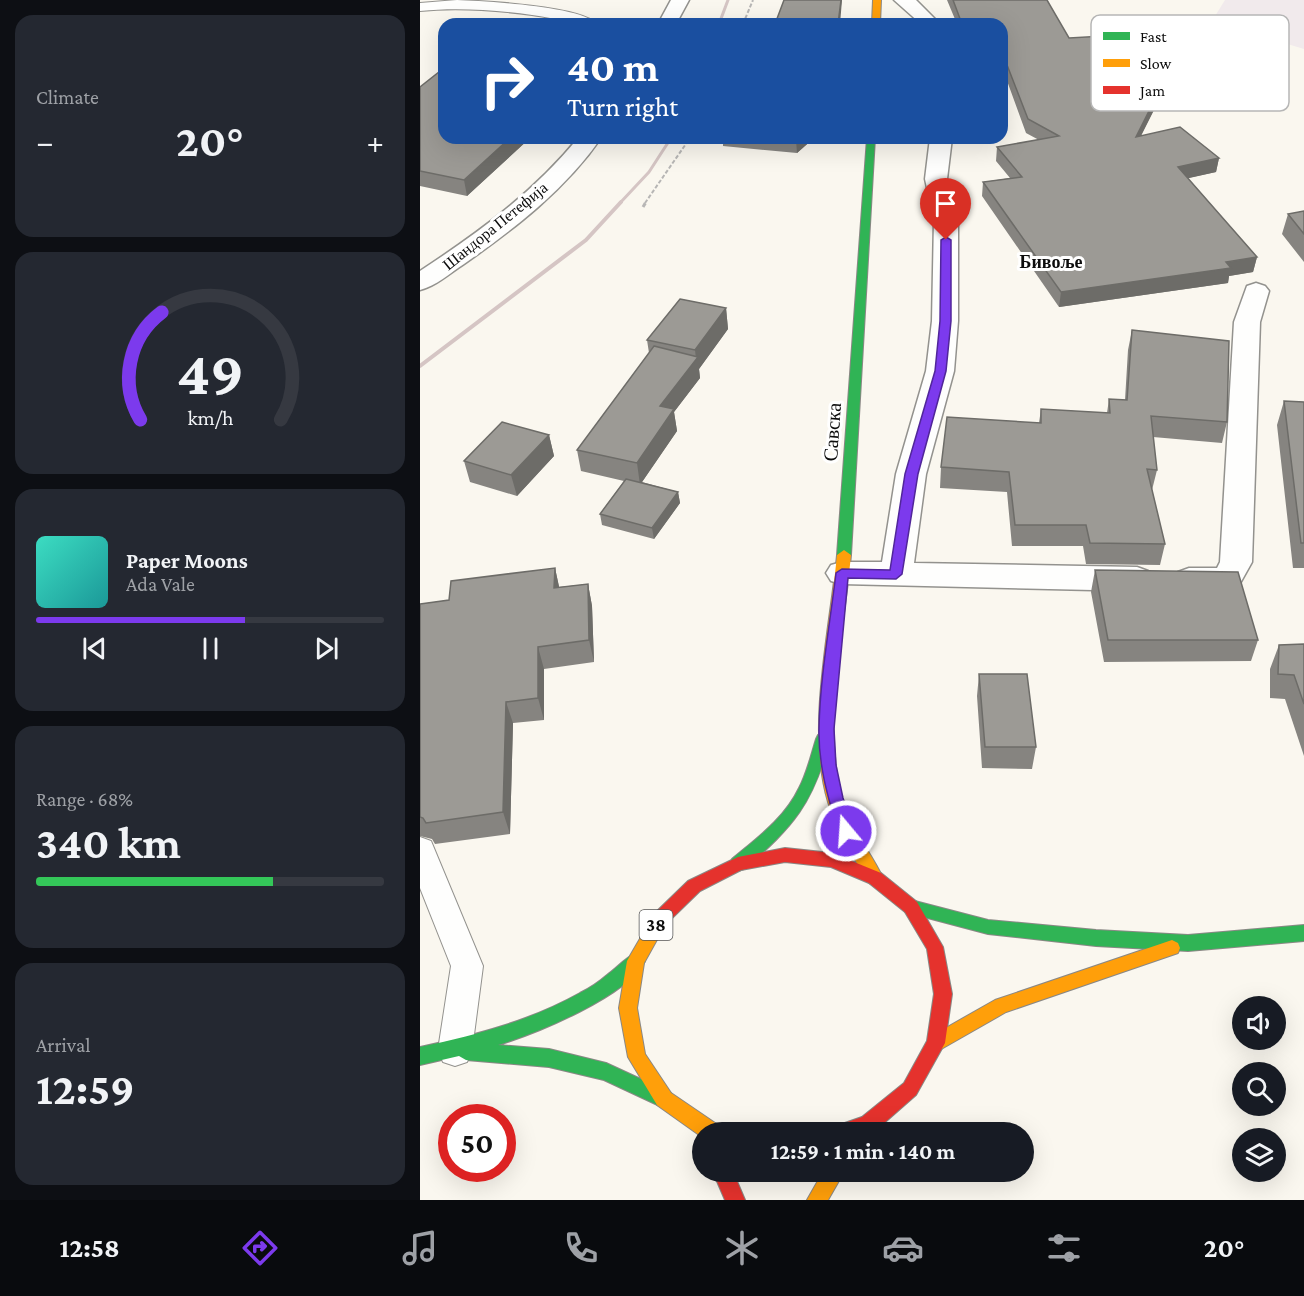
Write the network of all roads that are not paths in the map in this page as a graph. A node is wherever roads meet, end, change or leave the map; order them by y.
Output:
1 (680, 0) edge
2 (877, 0) edge
3 (903, 0) edge
4 (420, 7) edge
5 (576, 18) edge
6 (670, 18) edge
7 (876, 18) edge
8 (925, 18) edge
9 (585, 144) edge
10 (871, 144) edge
11 (940, 144) edge
12 (420, 282) edge
13 (1256, 291) dead end
14 (842, 573) junction
15 (896, 574) junction
16 (826, 729) junction
17 (738, 864) junction
18 (424, 866) edge
19 (876, 878) junction
20 (911, 907) junction
21 (1304, 933) edge
22 (1188, 943) junction
23 (636, 961) junction
24 (936, 1043) junction
25 (456, 1050) junction
26 (420, 1056) edge
27 (664, 1099) junction
28 (695, 1122) edge
29 (872, 1122) edge
30 (727, 1182) edge
31 (828, 1182) edge
32 (735, 1200) edge
33 (817, 1200) edge

1 - 6 street
2 - 7 main road
3 - 8 street
4 - 5 lane
9 - 12 street, Шандора Петефија
10 - 14 main road, Савска
11 - 15 street
13 - 15 street
14 - 15 street
14 - 16 main road, Савска
16 - 17 main road, Савска
16 - 19 main road, Савска
17 - 19 main road, 38
17 - 23 main road, 38
18 - 25 lane
19 - 20 main road, 38
20 - 22 main road, 38
20 - 24 main road, 38
21 - 22 main road, 38
22 - 24 main road, 38
23 - 25 main road, 38
23 - 27 main road, 38
24 - 29 main road, 38
25 - 26 main road, 38
25 - 27 main road, 38
27 - 28 main road, 38
30 - 32 main road
31 - 33 main road

